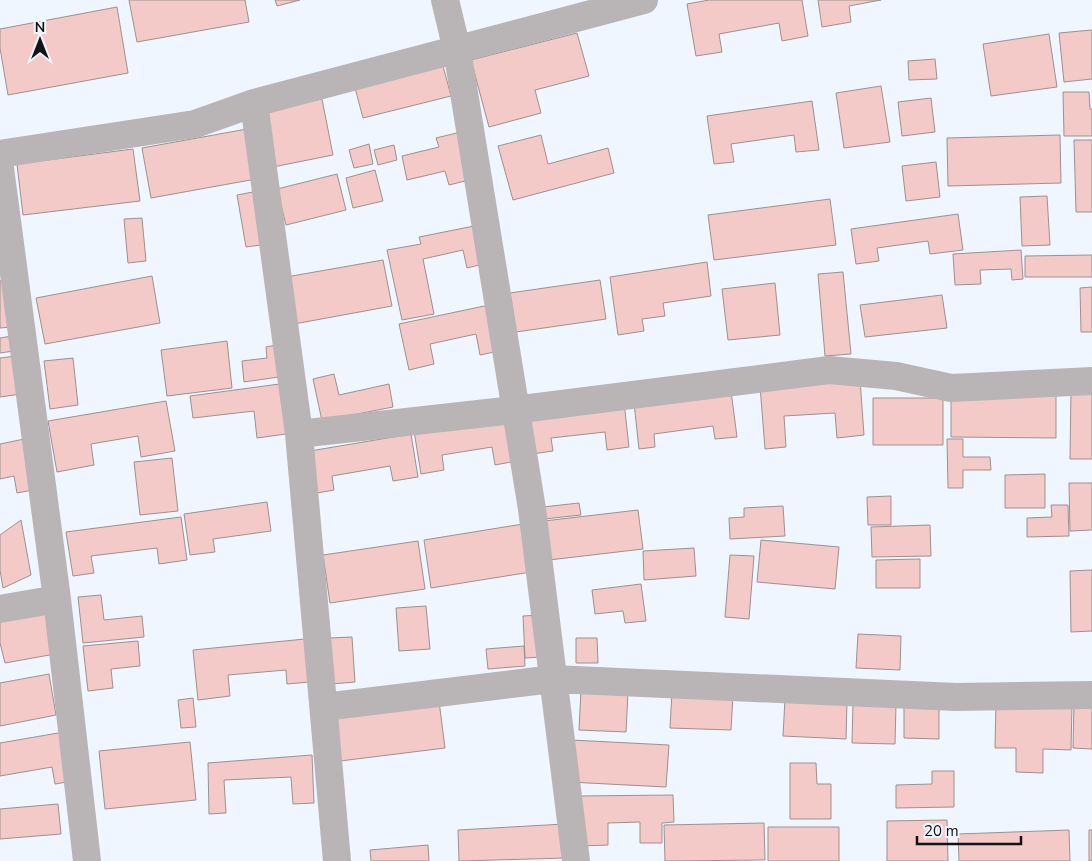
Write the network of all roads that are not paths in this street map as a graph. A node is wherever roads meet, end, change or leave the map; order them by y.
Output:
1 (445, 0) edge
2 (644, 0) edge
3 (457, 50) junction
4 (254, 103) junction
5 (0, 154) edge
6 (0, 168) edge
7 (7, 266) edge
8 (1092, 381) edge
9 (514, 410) junction
10 (299, 434) junction
11 (57, 599) junction
12 (0, 609) edge
13 (553, 679) junction
14 (1092, 695) edge
15 (324, 707) junction
16 (87, 861) edge
17 (337, 861) edge
18 (576, 861) edge

1 - 3 street
2 - 3 street
3 - 4 street
3 - 9 street
4 - 5 street
4 - 10 street
6 - 7 street
7 - 11 street
8 - 9 street
9 - 10 street
9 - 13 street
10 - 15 street
11 - 12 street
11 - 16 street
13 - 14 street
13 - 15 street
13 - 18 street
15 - 17 street

